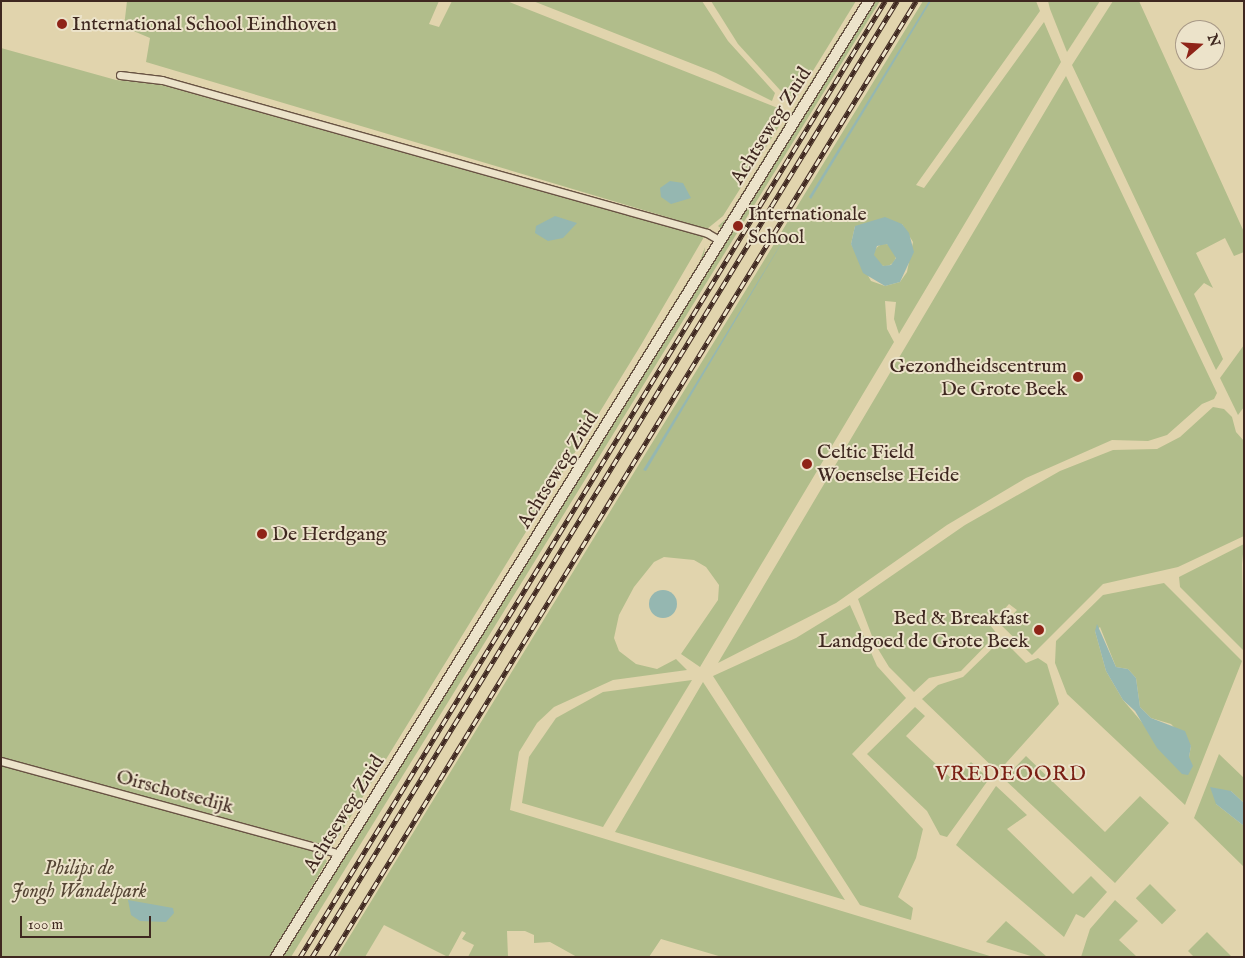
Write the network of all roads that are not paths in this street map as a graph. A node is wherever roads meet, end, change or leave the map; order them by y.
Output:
1 (869, 1) edge
2 (120, 76) dead end
3 (721, 241) junction
4 (1, 761) edge
5 (340, 854) junction
6 (276, 957) edge

1 - 3 street, Achtseweg Zuid
2 - 3 street
3 - 5 street, Achtseweg Zuid
4 - 5 street, Oirschotsedijk
5 - 6 street, Achtseweg Zuid

